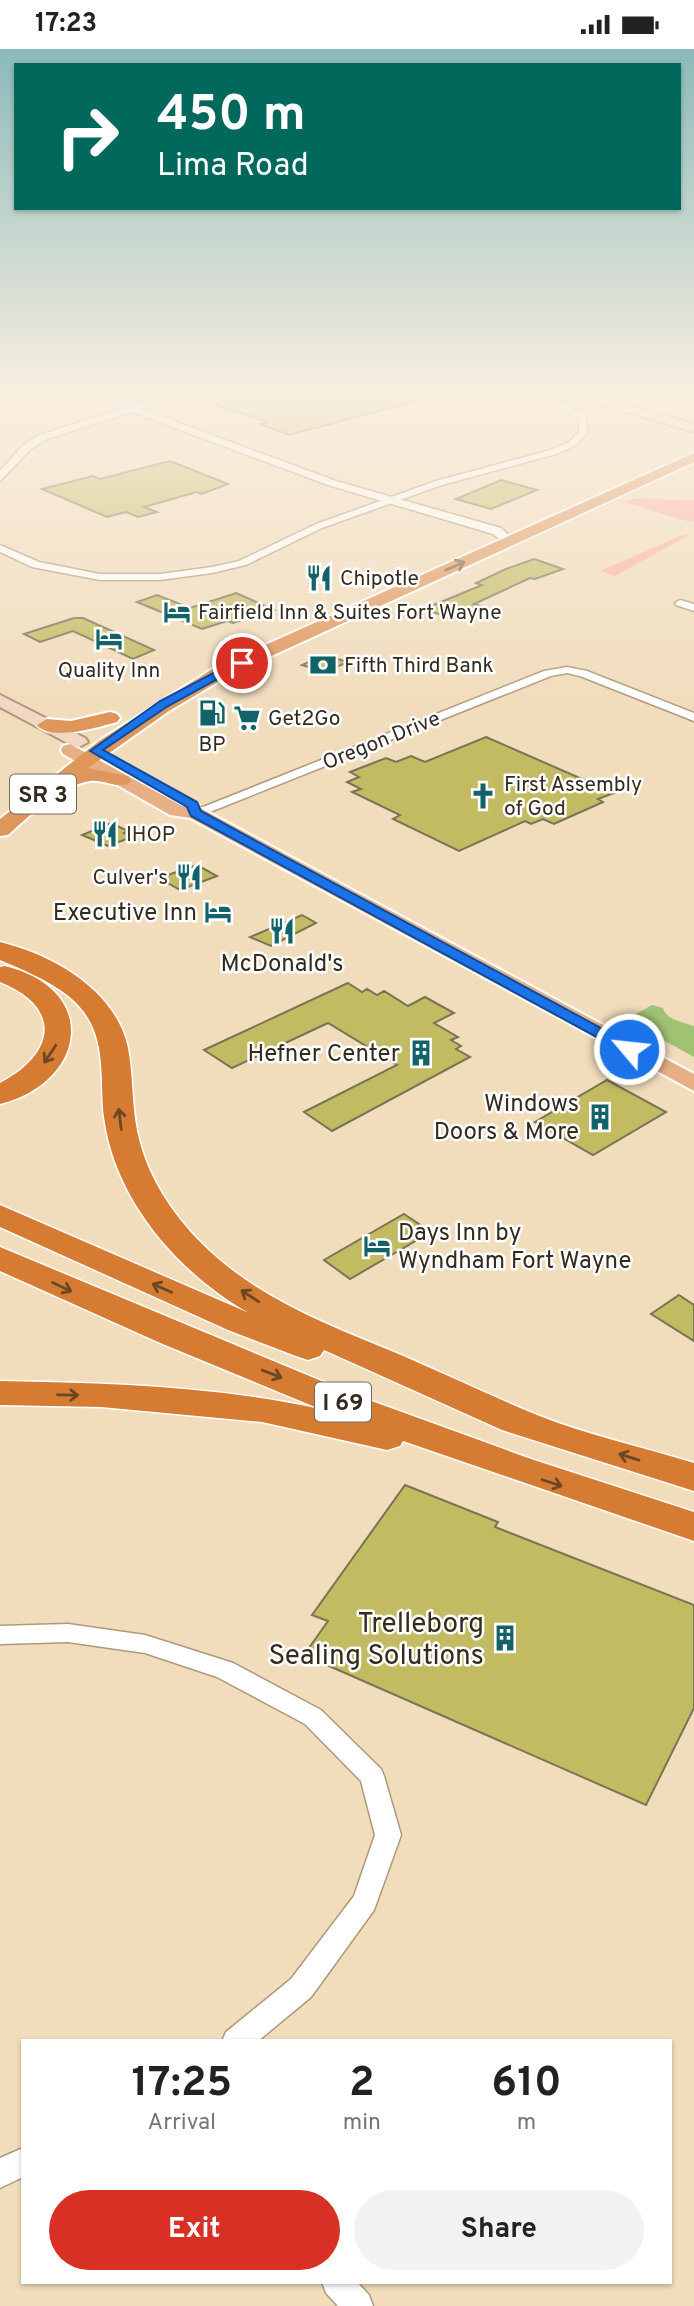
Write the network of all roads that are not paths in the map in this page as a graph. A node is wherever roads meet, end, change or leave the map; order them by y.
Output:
1 (371, 499) edge
2 (396, 499) edge
3 (575, 499) edge
4 (589, 499) edge
5 (386, 503) junction
6 (498, 536) junction
7 (0, 548) edge
8 (680, 603) dead end
9 (694, 608) edge
10 (0, 700) edge
11 (0, 711) edge
12 (694, 717) edge
13 (110, 718) junction
14 (47, 725) junction
15 (83, 750) junction
16 (121, 780) junction
17 (43, 793) junction
18 (0, 805) edge
19 (195, 813) junction
20 (0, 831) edge
21 (0, 950) edge
22 (0, 973) edge
23 (694, 1084) edge
24 (0, 1095) edge
25 (0, 1216) edge
26 (0, 1258) edge
27 (0, 1393) edge
28 (534, 1428) junction
29 (500, 1464) junction
30 (694, 1477) edge
31 (694, 1527) edge
32 (0, 1635) edge
33 (238, 2039) edge
34 (21, 2163) edge
35 (0, 2173) edge
36 (339, 2284) edge
37 (358, 2306) edge

1 - 5 street
2 - 5 street
3 - 6 highway, SR 3
4 - 6 highway, SR 3
5 - 6 street
5 - 7 street
6 - 13 highway, SR 3
15 -> 6 highway, SR 3
8 - 9 street
10 - 14 main road
11 - 15 main road
12 - 19 street, Oregon Drive
13 - 14 highway
13 - 15 highway, SR 3
14 - 15 main road
15 - 16 main road
15 - 17 highway, SR 3
15 - 18 highway, SR 3
15 - 19 main road
16 - 17 highway
16 - 19 main road
17 - 20 highway, SR 3
19 - 23 main road
28 -> 21 highway
22 -> 24 highway
28 -> 25 highway, I 69
26 -> 29 highway, I 69
27 -> 29 highway
30 -> 28 highway, I 69
29 -> 31 highway, I 69
32 - 33 street
34 - 35 street
36 - 37 street

